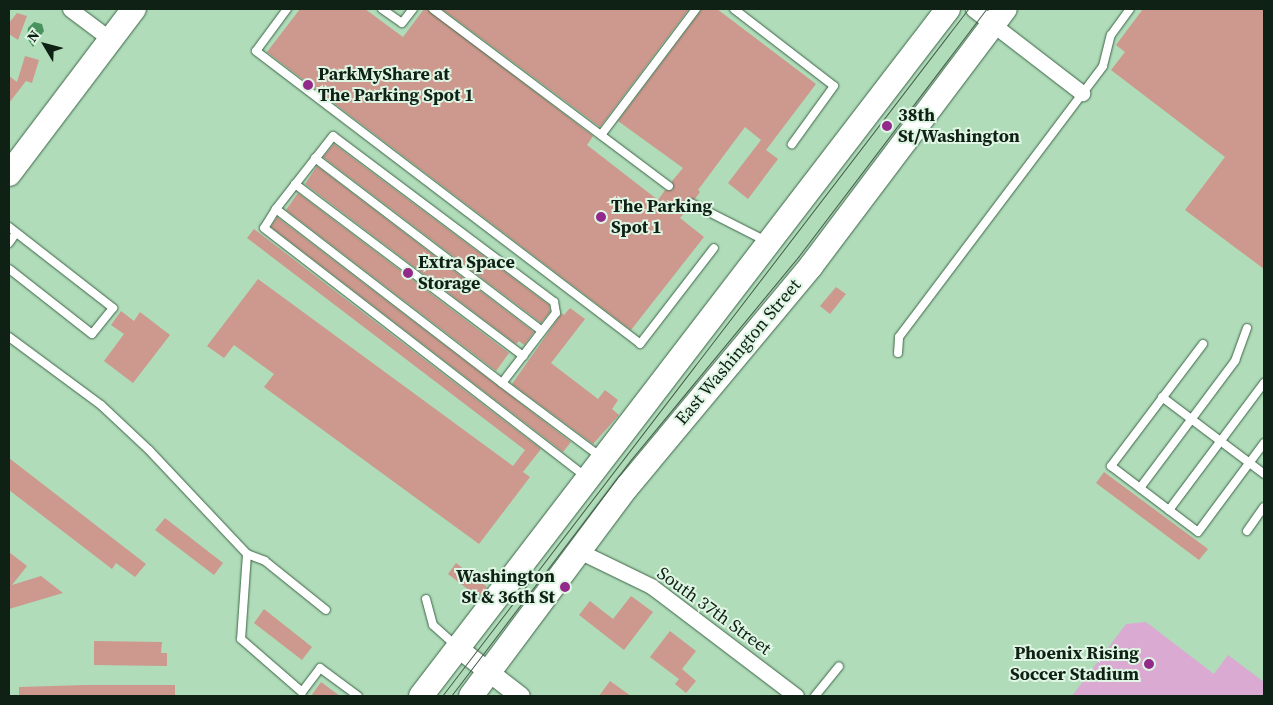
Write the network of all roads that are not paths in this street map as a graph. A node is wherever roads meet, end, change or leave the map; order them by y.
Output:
1 (70, 9) edge
2 (134, 9) edge
3 (287, 9) edge
4 (382, 9) edge
5 (413, 9) edge
6 (433, 9) edge
7 (696, 9) edge
8 (734, 9) edge
9 (948, 9) edge
10 (973, 9) edge
11 (1130, 9) edge
12 (999, 16) edge
13 (110, 39) junction
14 (1082, 93) junction
15 (601, 135) junction
16 (792, 144) dead end
17 (315, 158) junction
18 (9, 174) edge
19 (295, 184) junction
20 (669, 186) dead end
21 (692, 203) dead end
22 (276, 209) junction
23 (9, 227) edge
24 (16, 233) junction
25 (9, 243) edge
26 (770, 243) junction
27 (714, 248) dead end
28 (9, 270) edge
29 (1247, 328) dead end
30 (542, 331) junction
31 (9, 337) edge
32 (1203, 344) dead end
33 (898, 353) dead end
34 (523, 356) junction
35 (502, 383) junction
36 (1264, 383) edge
37 (1162, 397) junction
38 (1191, 419) junction
39 (1220, 441) junction
40 (1264, 444) edge
41 (603, 459) junction
42 (1250, 463) junction
43 (1264, 474) edge
44 (588, 479) junction
45 (1140, 488) junction
46 (1264, 508) edge
47 (1169, 510) junction
48 (1247, 531) dead end
49 (579, 551) junction
50 (247, 554) junction
51 (426, 599) dead end
52 (326, 610) dead end
53 (458, 648) junction
54 (839, 666) dead end
55 (489, 672) junction
56 (358, 696) edge
57 (422, 696) edge
58 (472, 696) edge
59 (520, 696) edge
60 (796, 696) edge
61 (816, 696) edge

1 - 13 street
2 - 13 main road
3 - 27 lane
4 - 5 lane
6 - 15 lane
7 - 15 lane
8 - 16 lane
9 - 26 main road
10 - 12 street
11 - 14 lane
12 - 14 street
12 - 49 main road, East Washington Street
13 - 18 main road
14 - 33 lane
15 - 20 lane
17 - 19 lane
17 - 30 lane
17 - 30 lane
19 - 22 lane
19 - 34 lane
21 - 26 lane
22 - 35 lane
22 - 44 lane
23 - 24 lane
24 - 25 lane
24 - 28 lane
26 - 41 main road
29 - 38 lane
30 - 34 lane
31 - 50 lane
32 - 37 lane
34 - 35 lane
35 - 41 lane
36 - 39 lane
37 - 38 lane
37 - 45 lane
38 - 39 lane
38 - 45 lane
39 - 42 lane
39 - 47 lane
40 - 42 lane
41 - 44 main road
42 - 43 lane
42 - 47 lane
44 - 53 main road
45 - 47 lane
46 - 48 lane
49 - 55 main road, East Washington Street
49 - 60 street, South 37th Street
50 - 52 lane
50 - 56 lane
51 - 53 lane
53 - 55 street
53 - 57 main road
54 - 61 lane
55 - 58 main road, East Washington Street
55 - 59 street

